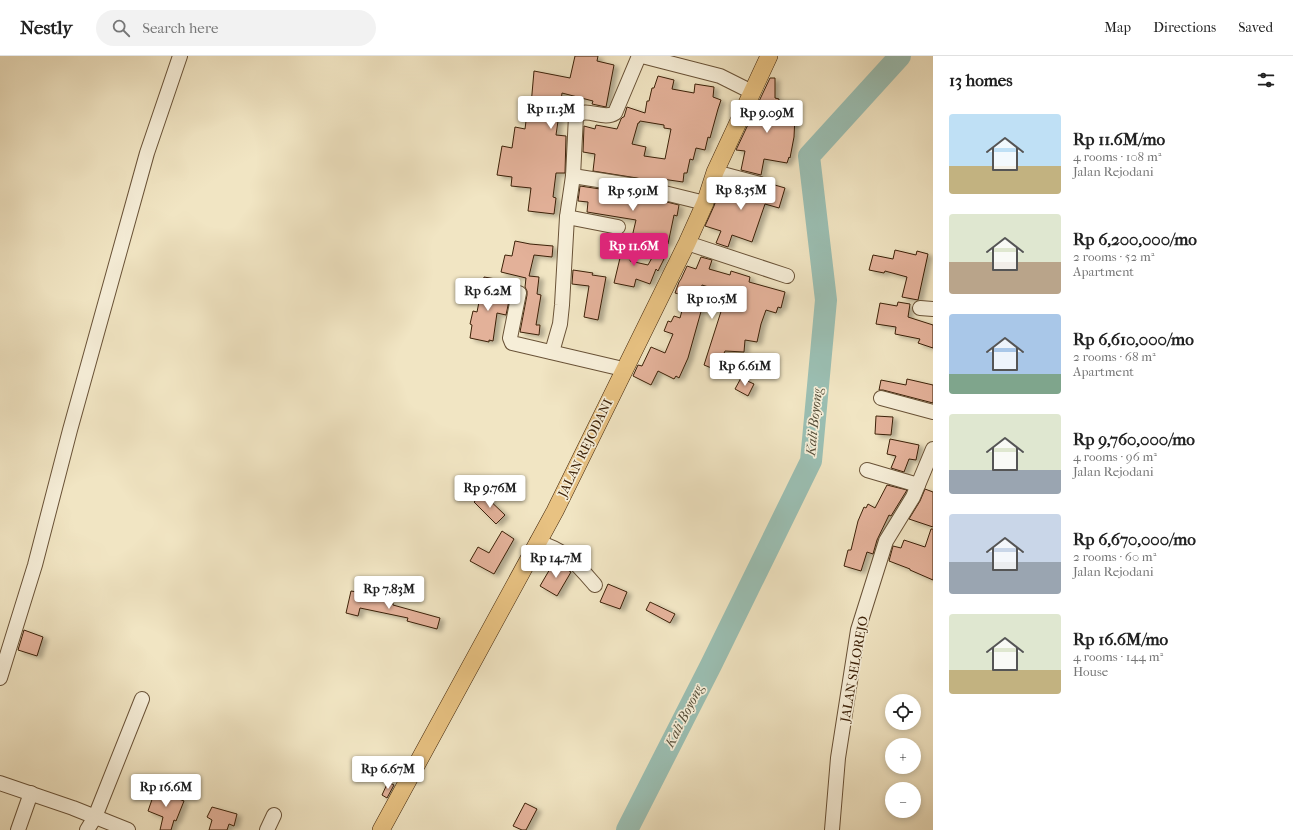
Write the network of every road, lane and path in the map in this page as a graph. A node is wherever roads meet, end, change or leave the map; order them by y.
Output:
1 (180, 56) edge
2 (640, 56) edge
3 (769, 56) edge
4 (752, 92) junction
5 (716, 172) junction
6 (573, 176) junction
7 (760, 184) dead end
8 (705, 203) junction
9 (567, 217) junction
10 (618, 227) dead end
11 (687, 242) junction
12 (787, 276) dead end
13 (519, 293) dead end
14 (552, 352) junction
15 (623, 369) junction
16 (881, 398) dead end
17 (933, 412) edge
18 (933, 449) edge
19 (867, 470) dead end
20 (918, 485) junction
21 (541, 536) junction
22 (595, 585) dead end
23 (0, 678) edge
24 (142, 699) dead end
25 (0, 783) edge
26 (31, 793) junction
27 (274, 815) dead end
28 (95, 817) junction
29 (18, 830) edge
30 (88, 830) edge
31 (128, 830) edge
32 (267, 830) edge
33 (381, 830) edge
34 (832, 830) edge

1 - 23 street
2 - 4 street
2 - 6 street
3 - 4 main road, JALAN REJODANI
4 - 5 main road, JALAN REJODANI
5 - 7 street
5 - 8 main road, JALAN REJODANI
6 - 8 street
6 - 9 street
8 - 11 main road, JALAN REJODANI
9 - 10 street
9 - 14 street
11 - 12 street
11 - 15 main road, JALAN REJODANI
13 - 14 street
14 - 15 street
15 - 21 main road, JALAN REJODANI
16 - 17 street
18 - 20 street, JALAN SELOREJO
19 - 20 street
20 - 34 street, JALAN SELOREJO
21 - 22 street
21 - 33 main road, JALAN REJODANI
24 - 28 street
25 - 26 street
26 - 28 street
26 - 29 street
27 - 32 street
28 - 30 street
28 - 31 street

